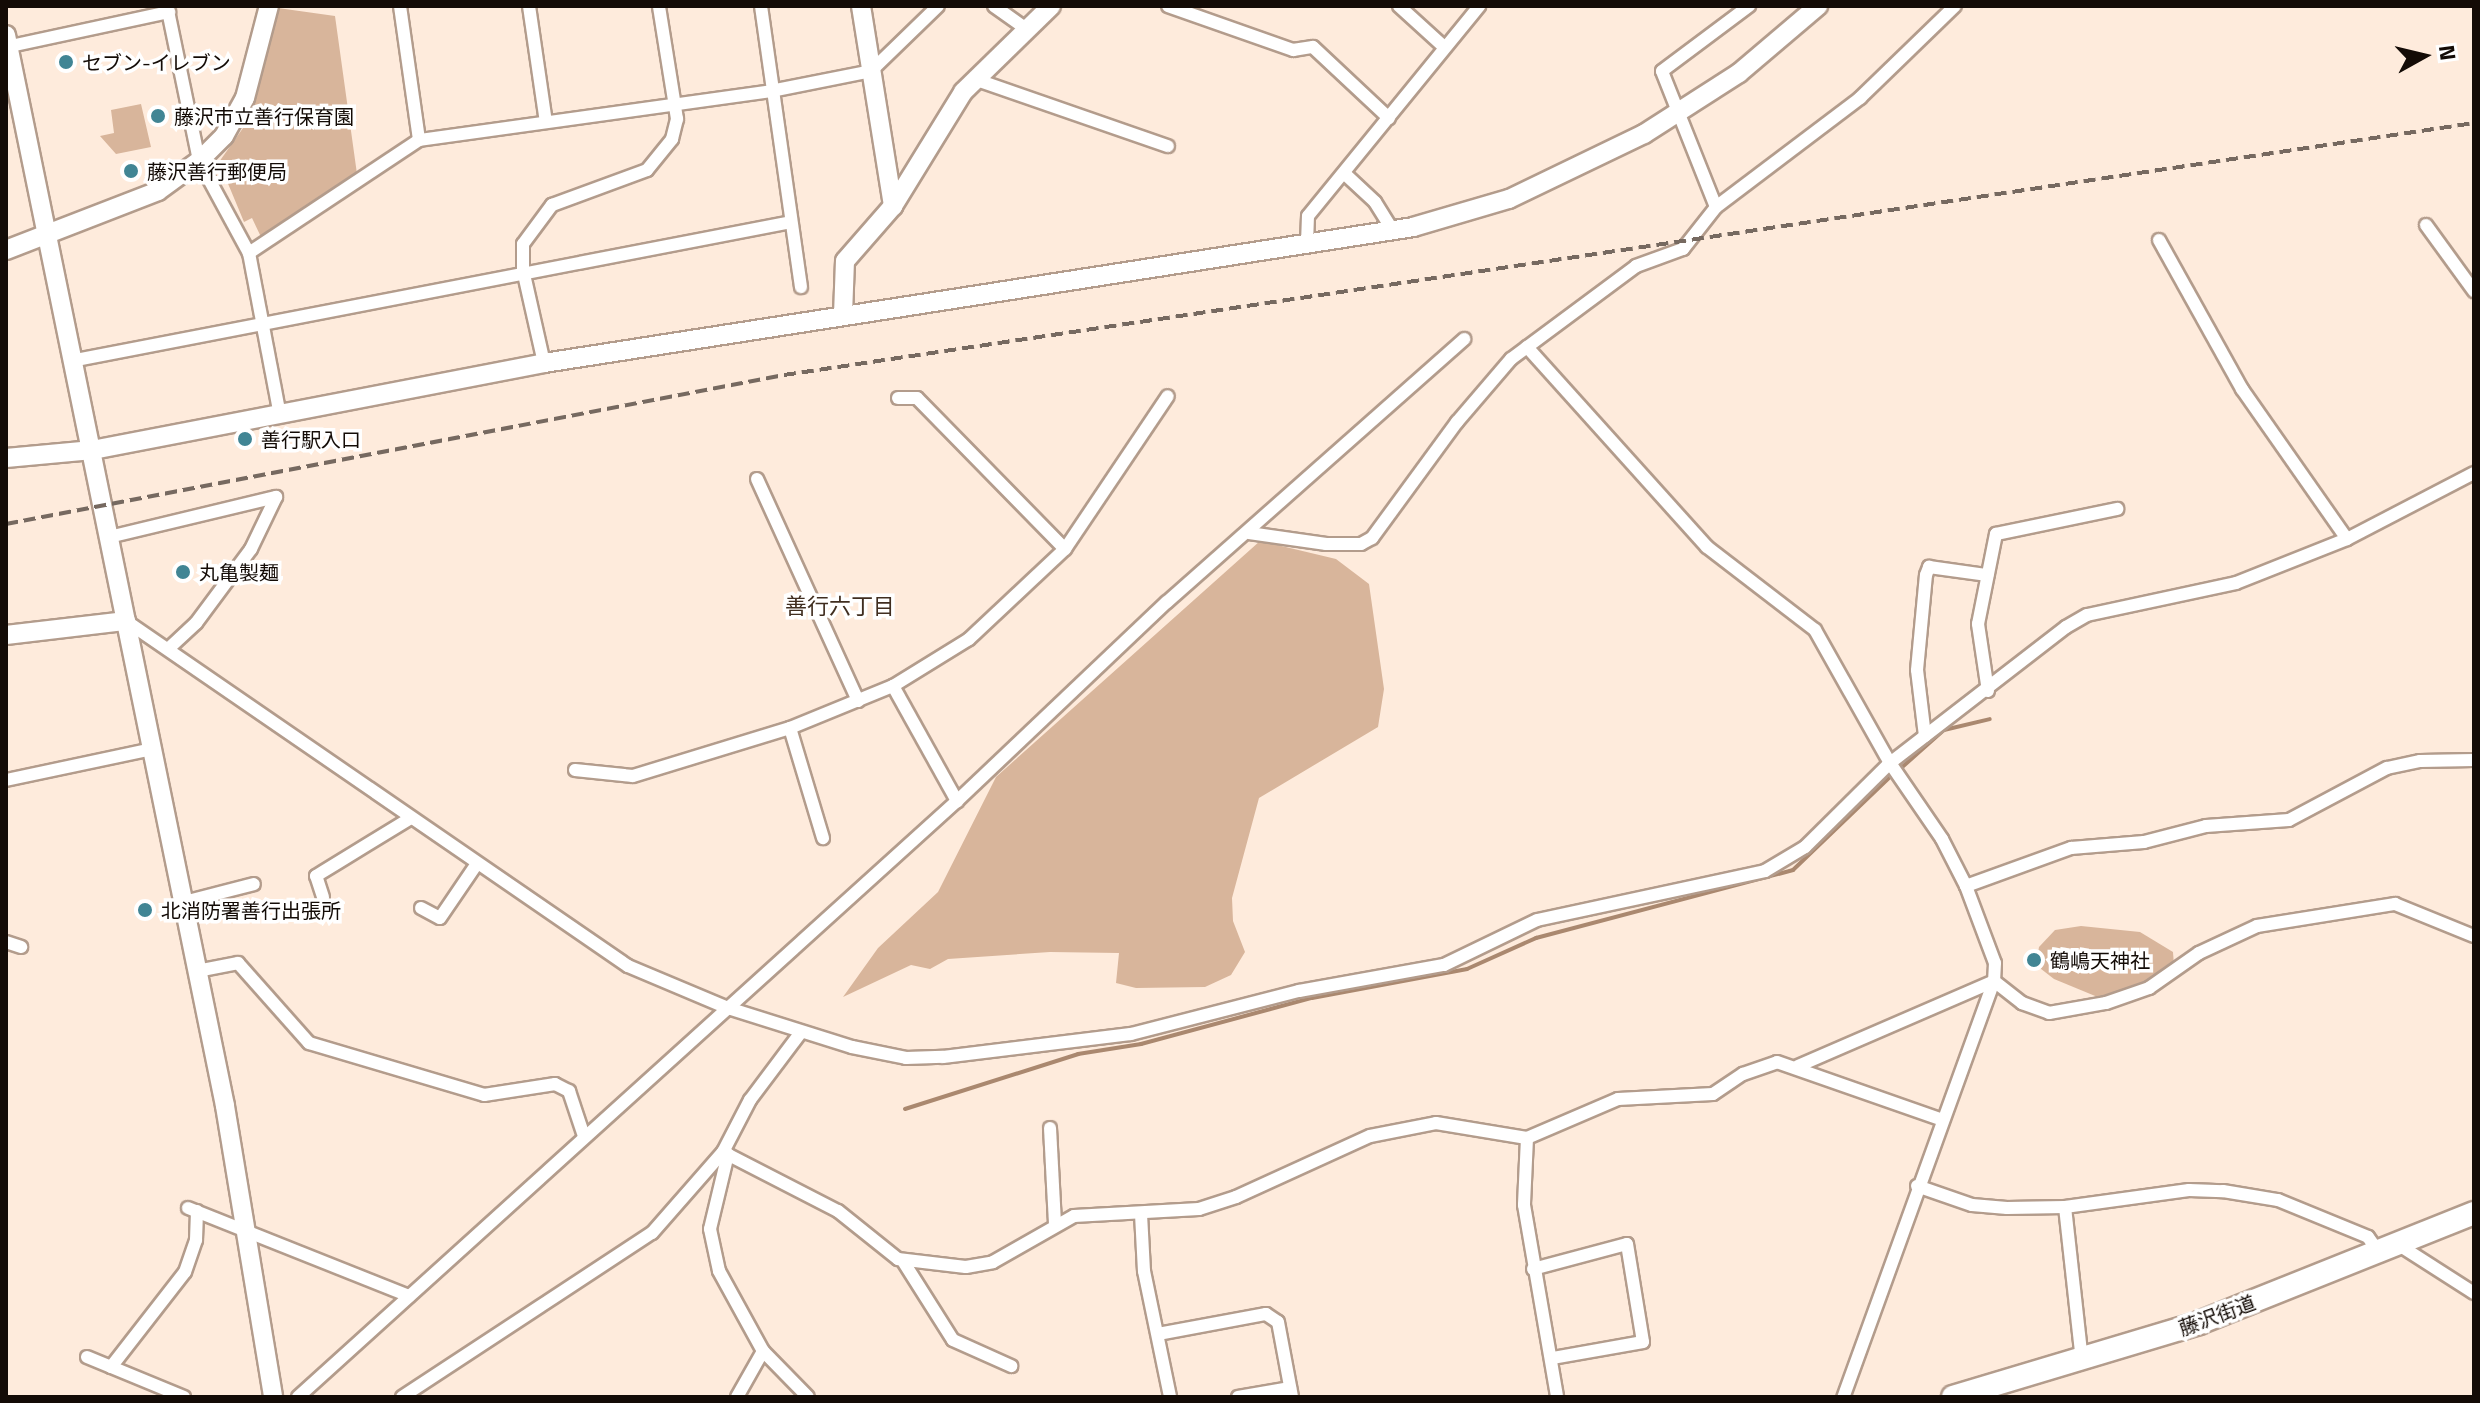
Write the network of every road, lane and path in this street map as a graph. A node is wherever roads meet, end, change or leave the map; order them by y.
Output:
1 (269, 6) edge
2 (400, 6) edge
3 (529, 6) edge
4 (659, 6) edge
5 (761, 6) edge
6 (861, 6) edge
7 (938, 6) edge
8 (994, 6) edge
9 (1051, 6) edge
10 (1168, 6) edge
11 (1399, 6) edge
12 (1479, 6) edge
13 (1749, 6) edge
14 (1818, 6) edge
15 (1955, 6) edge
16 (168, 9) edge
17 (1029, 31) junction
18 (7, 43) edge
19 (1444, 47) junction
20 (871, 71) junction
21 (977, 80) junction
22 (771, 91) junction
23 (675, 105) junction
24 (1682, 112) junction
25 (1389, 118) junction
26 (546, 122) junction
27 (419, 140) junction
28 (1168, 146) dead end
29 (199, 161) junction
30 (1345, 174) junction
31 (893, 206) junction
32 (1716, 207) junction
33 (791, 222) junction
34 (2426, 225) dead end
35 (1393, 231) junction
36 (49, 235) junction
37 (2159, 240) dead end
38 (1307, 244) junction
39 (6, 250) edge
40 (249, 253) junction
41 (523, 270) junction
42 (801, 287) dead end
43 (2474, 291) edge
44 (843, 315) junction
45 (262, 320) junction
46 (1464, 339) dead end
47 (1527, 347) junction
48 (76, 360) junction
49 (544, 363) junction
50 (1168, 396) dead end
51 (898, 398) dead end
52 (280, 416) junction
53 (93, 450) junction
54 (6, 458) edge
55 (2474, 473) edge
56 (757, 479) dead end
57 (2117, 509) dead end
58 (1249, 533) junction
59 (109, 537) junction
60 (2347, 539) junction
61 (1065, 549) junction
62 (1987, 575) junction
63 (126, 621) junction
64 (6, 635) edge
65 (168, 649) junction
66 (893, 686) junction
67 (1988, 691) junction
68 (858, 701) junction
69 (790, 728) junction
70 (1925, 736) junction
71 (152, 749) junction
72 (2474, 760) edge
73 (1890, 763) junction
74 (575, 770) dead end
75 (6, 780) edge
76 (957, 801) junction
77 (409, 819) junction
78 (823, 838) dead end
79 (476, 865) junction
80 (254, 884) dead end
81 (1966, 886) junction
82 (323, 897) dead end
83 (184, 902) junction
84 (421, 908) dead end
85 (2474, 936) edge
86 (6, 942) edge
87 (21, 947) dead end
88 (197, 971) junction
89 (1994, 981) junction
90 (728, 1008) junction
91 (801, 1032) junction
92 (1798, 1066) junction
93 (1940, 1119) junction
94 (1050, 1128) dead end
95 (584, 1136) junction
96 (1527, 1138) junction
97 (725, 1153) junction
98 (1917, 1186) junction
99 (2065, 1207) junction
100 (2474, 1213) edge
101 (1141, 1214) junction
102 (1055, 1224) junction
103 (247, 1231) junction
104 (2390, 1250) junction
105 (903, 1261) junction
106 (1533, 1269) junction
107 (2474, 1293) edge
108 (409, 1296) junction
109 (1158, 1334) junction
110 (763, 1351) junction
111 (87, 1357) dead end
112 (1553, 1358) junction
113 (2082, 1360) junction
114 (1011, 1366) dead end
115 (111, 1367) junction
116 (1291, 1392) edge
117 (184, 1397) edge
118 (273, 1397) edge
119 (298, 1397) edge
120 (402, 1397) edge
121 (737, 1397) edge
122 (808, 1397) edge
123 (1170, 1397) edge
124 (1238, 1397) edge
125 (1557, 1397) edge
126 (1843, 1397) edge
127 (1953, 1397) edge

1 - 29 street
2 - 27 street
3 - 26 street
4 - 23 street
5 - 22 street
6 - 20 street
7 - 20 street
8 - 17 street
9 - 17 street
10 - 25 street
11 - 19 street
12 - 19 street
13 - 24 street
14 - 24 street
15 - 32 street
16 - 18 street
16 - 29 street
17 - 21 street
18 - 36 street
19 - 25 street
20 - 22 street
20 - 31 street
21 - 28 street
21 - 31 street
22 - 23 street
22 - 33 street
23 - 26 street
23 - 41 street
24 - 32 street
24 - 35 street
25 - 30 street
26 - 27 street
27 - 40 street
29 - 36 street
29 - 40 street
30 - 35 street
30 - 38 street
31 - 44 street
32 - 47 street
33 - 41 street
33 - 42 street
34 - 43 street
35 - 38 street
36 - 39 street
36 - 48 street
37 - 60 street
38 - 44 street
40 - 45 street
41 - 45 street
41 - 49 street
44 - 49 street
45 - 48 street
45 - 52 street
46 - 58 street
47 - 58 street
47 - 73 street
48 - 53 street
49 - 52 street
50 - 61 street
51 - 61 street
52 - 53 street
53 - 54 street
53 - 59 street
55 - 60 street
56 - 68 street
57 - 62 street
58 - 76 street
59 - 63 street
59 - 65 street
60 - 67 street
61 - 66 street
62 - 67 street
62 - 70 street
63 - 64 street
63 - 65 street
63 - 71 street
65 - 77 street
66 - 68 street
66 - 76 street
67 - 70 street
68 - 69 street
69 - 74 street
69 - 78 street
70 - 73 street
71 - 75 street
71 - 83 street
72 - 81 street
73 - 81 street
73 - 91 street
76 - 90 street
77 - 79 street
77 - 82 street
79 - 84 street
79 - 90 street
80 - 83 street
81 - 89 street
83 - 88 street
85 - 89 street
86 - 87 street
88 - 95 street
88 - 103 street
89 - 92 street
89 - 93 street
90 - 91 street
90 - 95 street
91 - 97 street
92 - 93 street
92 - 96 street
93 - 98 street
94 - 102 street
95 - 108 street
96 - 101 street
96 - 106 street
97 - 105 street
97 - 110 street
97 - 120 street
98 - 99 street
98 - 126 street
99 - 104 street
99 - 113 street
100 - 104 highway, 藤沢街道
101 - 102 street
101 - 109 street
102 - 105 street
103 - 108 street
103 - 115 street
103 - 118 street
104 - 107 street
104 - 113 highway, 藤沢街道
105 - 114 street
106 - 112 street
106 - 112 street
108 - 119 street
109 - 116 street
109 - 123 street
110 - 121 street
110 - 122 street
111 - 115 street
112 - 125 street
113 - 127 highway, 藤沢街道
115 - 117 street
116 - 124 street

